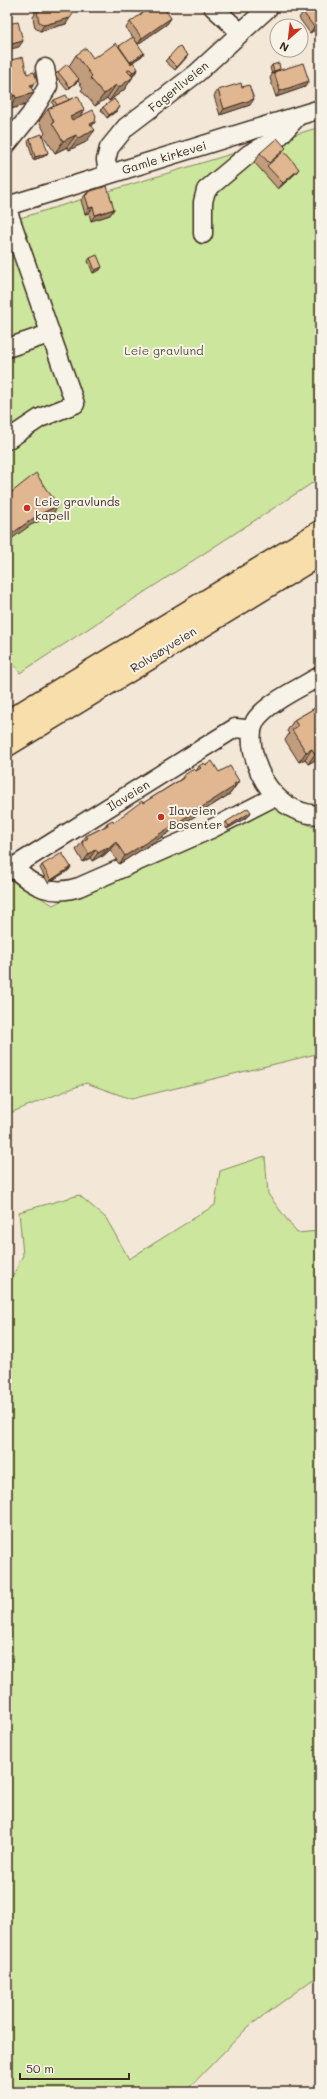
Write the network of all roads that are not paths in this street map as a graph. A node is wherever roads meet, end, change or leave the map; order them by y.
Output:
1 (213, 7) edge
2 (268, 7) edge
3 (240, 32) junction
4 (45, 68) dead end
5 (320, 109) edge
6 (300, 114) junction
7 (7, 144) edge
8 (108, 174) junction
9 (7, 206) edge
10 (7, 209) edge
11 (11, 230) edge
12 (203, 234) dead end
13 (49, 334) junction
14 (7, 348) edge
15 (7, 440) edge
16 (320, 532) edge
17 (320, 554) edge
18 (320, 676) edge
19 (7, 722) edge
20 (251, 732) junction
21 (7, 745) edge
22 (276, 796) junction
23 (320, 815) edge
24 (10, 869) edge

1 - 3 street
2 - 3 street, Fagerliveien
3 - 8 street, Fagerliveien
4 - 7 street
5 - 6 street, Gamle kirkevei
6 - 8 street, Gamle kirkevei
6 - 12 street
8 - 9 street, Gamle kirkevei
10 - 11 street
11 - 13 street
13 - 14 street
13 - 15 street
16 - 19 main road, Rolvsøyveien
17 - 21 main road, Rolvsøyveien
18 - 20 street
20 - 22 street
20 - 24 street, Ilaveien
22 - 23 street
22 - 24 street

